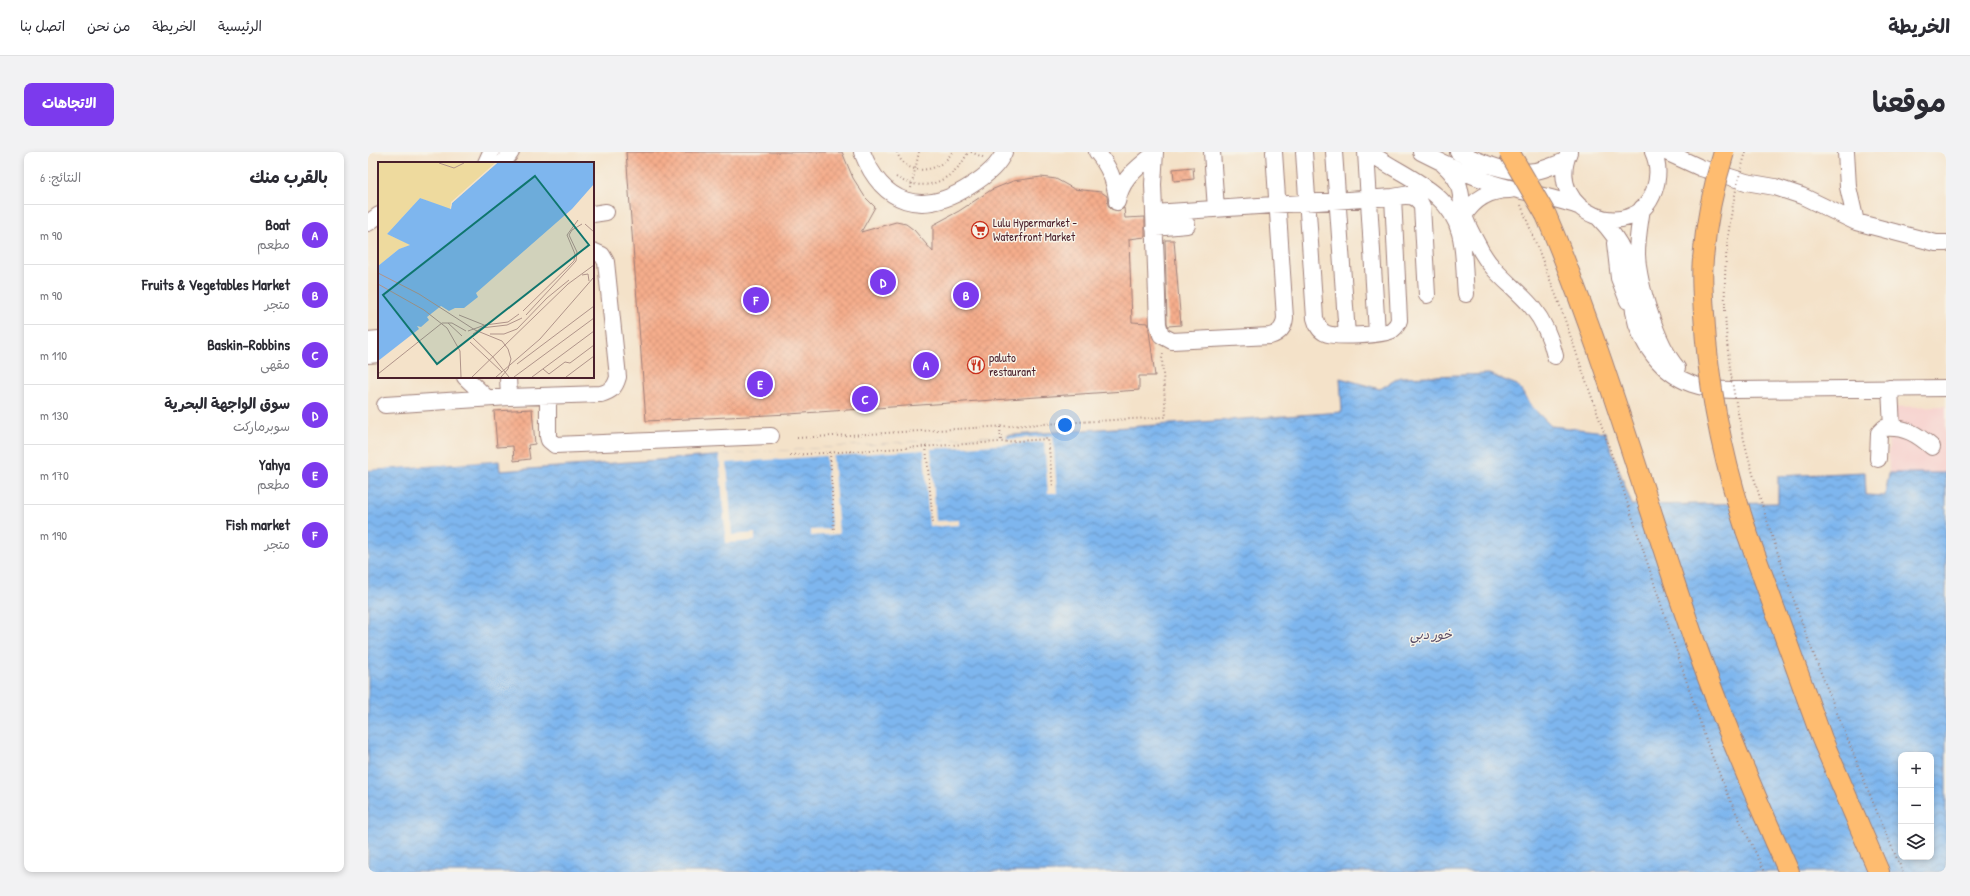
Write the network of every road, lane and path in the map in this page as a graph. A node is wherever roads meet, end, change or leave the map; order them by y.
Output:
1 (492, 152) edge
2 (511, 152) edge
3 (862, 152) edge
4 (897, 152) edge
5 (919, 152) edge
6 (952, 152) edge
7 (968, 152) edge
8 (1097, 152) edge
9 (1212, 152) edge
10 (1274, 152) edge
11 (1304, 152) edge
12 (1334, 152) edge
13 (1366, 152) edge
14 (1369, 152) edge
15 (1421, 152) edge
16 (1458, 152) edge
17 (1509, 152) edge
18 (1521, 152) edge
19 (1653, 152) edge
20 (1666, 152) edge
21 (1724, 152) edge
22 (1746, 152) edge
23 (1846, 152) edge
24 (1005, 154) edge
25 (1567, 156) edge
26 (1155, 157) edge
27 (487, 162) edge
28 (504, 162) edge
29 (1443, 164) junction
30 (915, 169) junction
31 (894, 175) dead end
32 (912, 184) junction
33 (1426, 187) junction
34 (1518, 194) junction
35 (1393, 198) junction
36 (1368, 199) junction
37 (909, 201) junction
38 (1339, 201) junction
39 (1308, 203) junction
40 (1277, 205) junction
41 (1645, 205) junction
42 (1578, 206) junction
43 (1209, 209) junction
44 (1546, 214) junction
45 (378, 216) edge
46 (1464, 216) junction
47 (1599, 218) junction
48 (1154, 220) junction
49 (368, 222) edge
50 (1856, 222) junction
51 (1187, 225) dead end
52 (1943, 242) edge
53 (594, 251) edge
54 (1466, 294) dead end
55 (1427, 295) dead end
56 (1377, 333) junction
57 (1347, 335) junction
58 (378, 339) edge
59 (1166, 339) junction
60 (368, 340) edge
61 (378, 354) edge
62 (368, 355) edge
63 (1555, 356) dead end
64 (466, 378) edge
65 (508, 378) edge
66 (1694, 385) junction
67 (1890, 388) junction
68 (1946, 388) edge
69 (509, 397) junction
70 (548, 397) junction
71 (487, 398) junction
72 (385, 405) dead end
73 (1000, 427) junction
74 (1892, 428) junction
75 (771, 436) dead end
76 (797, 438) dead end
77 (1001, 441) junction
78 (926, 446) junction
79 (1932, 447) dead end
80 (830, 452) junction
81 (790, 455) dead end
82 (1878, 459) dead end
83 (1053, 488) dead end
84 (933, 524) dead end
85 (834, 532) dead end
86 (1766, 872) edge
87 (1789, 872) edge
88 (1879, 872) edge
89 (1903, 872) edge

1 - 27 street
2 - 28 street
3 - 37 street
4 - 30 path
5 - 30 path
6 - 30 path
7 - 32 path
8 - 26 street
9 - 43 street
10 - 40 street
11 - 39 street
12 - 38 street
13 - 36 street
14 - 33 street
15 - 29 street
16 - 25 street
17 - 44 main road, bridge
18 - 44 main road, bridge
19 - 41 street
20 - 50 street
21 - 88 main road, bridge
22 - 89 path, bridge
23 - 50 street
24 - 37 street
25 - 42 street
26 - 43 street
26 - 48 street
29 - 34 street
29 - 46 street
30 - 32 path
31 - 32 path
32 - 37 path
33 - 35 street
33 - 54 street
34 - 42 street
34 - 46 street
34 - 86 path, bridge
35 - 36 street
35 - 55 street
35 - 56 street
36 - 38 street
36 - 56 street
38 - 39 street
38 - 57 street
39 - 40 street
39 - 57 street
40 - 43 street
40 - 59 street
41 - 47 street
41 - 66 street
42 - 47 street
43 - 48 street
44 - 87 main road
45 - 49 street
46 - 63 street
47 - 66 street
48 - 51 street
48 - 59 street
50 - 52 street
53 - 70 street
56 - 57 street
58 - 60 street
59 - 73 path
61 - 62 street
64 - 71 street
65 - 69 street
66 - 67 street
67 - 68 street
67 - 74 street
69 - 70 street
69 - 71 street
70 - 75 street
71 - 72 street
73 - 76 path
73 - 77 path
74 - 79 street
74 - 82 street
77 - 78 path
77 - 83 path
78 - 80 path
78 - 84 path
80 - 81 path
80 - 85 path

